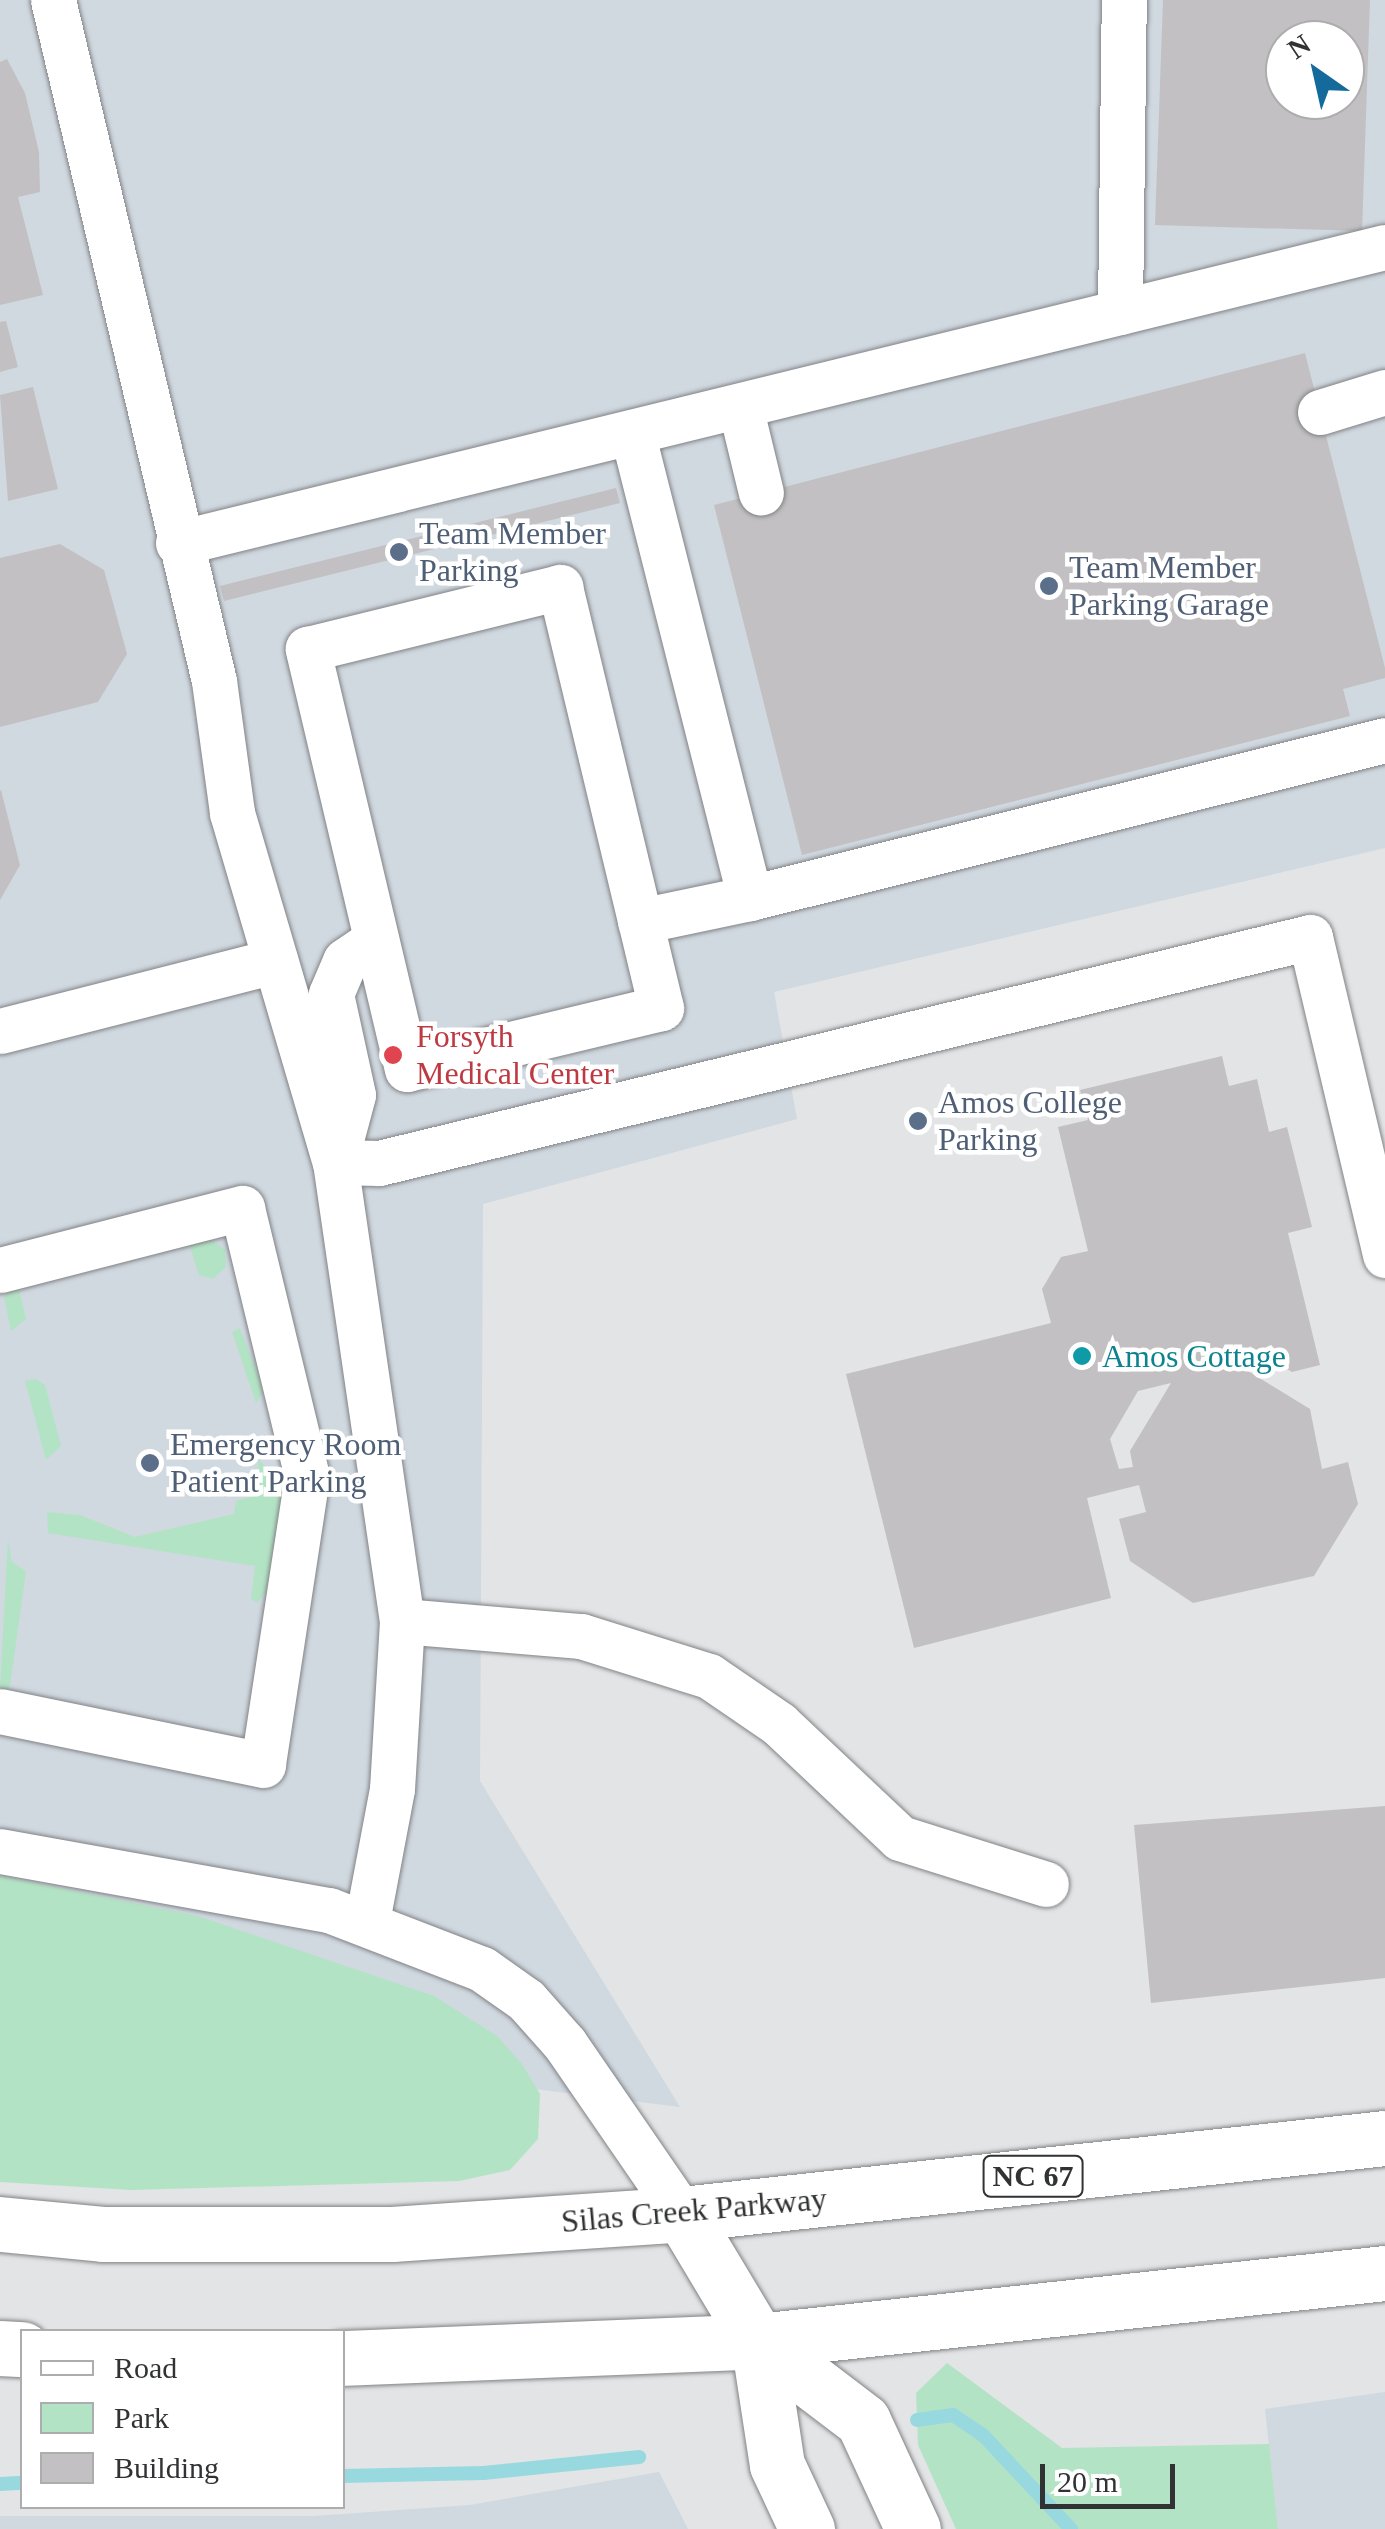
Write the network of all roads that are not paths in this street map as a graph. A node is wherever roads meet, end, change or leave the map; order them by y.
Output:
1 (53, 0) edge
2 (1124, 0) edge
3 (1385, 247) edge
4 (1120, 312) junction
5 (1385, 392) edge
6 (740, 406) junction
7 (1320, 412) dead end
8 (632, 432) junction
9 (761, 492) dead end
10 (178, 544) junction
11 (1385, 740) edge
12 (750, 898) junction
13 (640, 921) junction
14 (376, 940) junction
15 (274, 961) junction
16 (0, 1032) edge
17 (335, 1162) junction
18 (1385, 1254) edge
19 (0, 1270) edge
20 (402, 1621) junction
21 (0, 1711) edge
22 (0, 1852) edge
23 (1046, 1884) dead end
24 (367, 1920) junction
25 (1385, 2138) edge
26 (682, 2214) junction
27 (0, 2224) edge
28 (1385, 2273) edge
29 (758, 2342) junction
30 (345, 2358) edge
31 (807, 2529) edge
32 (913, 2529) edge

1 - 10 lane
2 - 4 lane
3 - 4 lane
4 - 6 lane
5 - 7 lane
6 - 8 lane
6 - 9 lane
8 - 10 lane
8 - 12 lane
10 - 15 lane
11 - 12 lane
12 - 13 lane
13 - 14 lane
13 - 14 lane
14 - 17 lane
15 - 16 lane
15 - 17 lane
17 - 18 lane
17 - 20 lane
19 - 21 lane
20 - 23 lane
20 - 24 lane
22 - 24 lane
24 - 26 lane
25 - 26 main road, Silas Creek Parkway / NC 67
26 - 27 main road, Silas Creek Parkway / NC 67
26 - 29 main road
28 - 29 main road
29 - 30 main road
29 - 31 main road
29 - 32 main road

